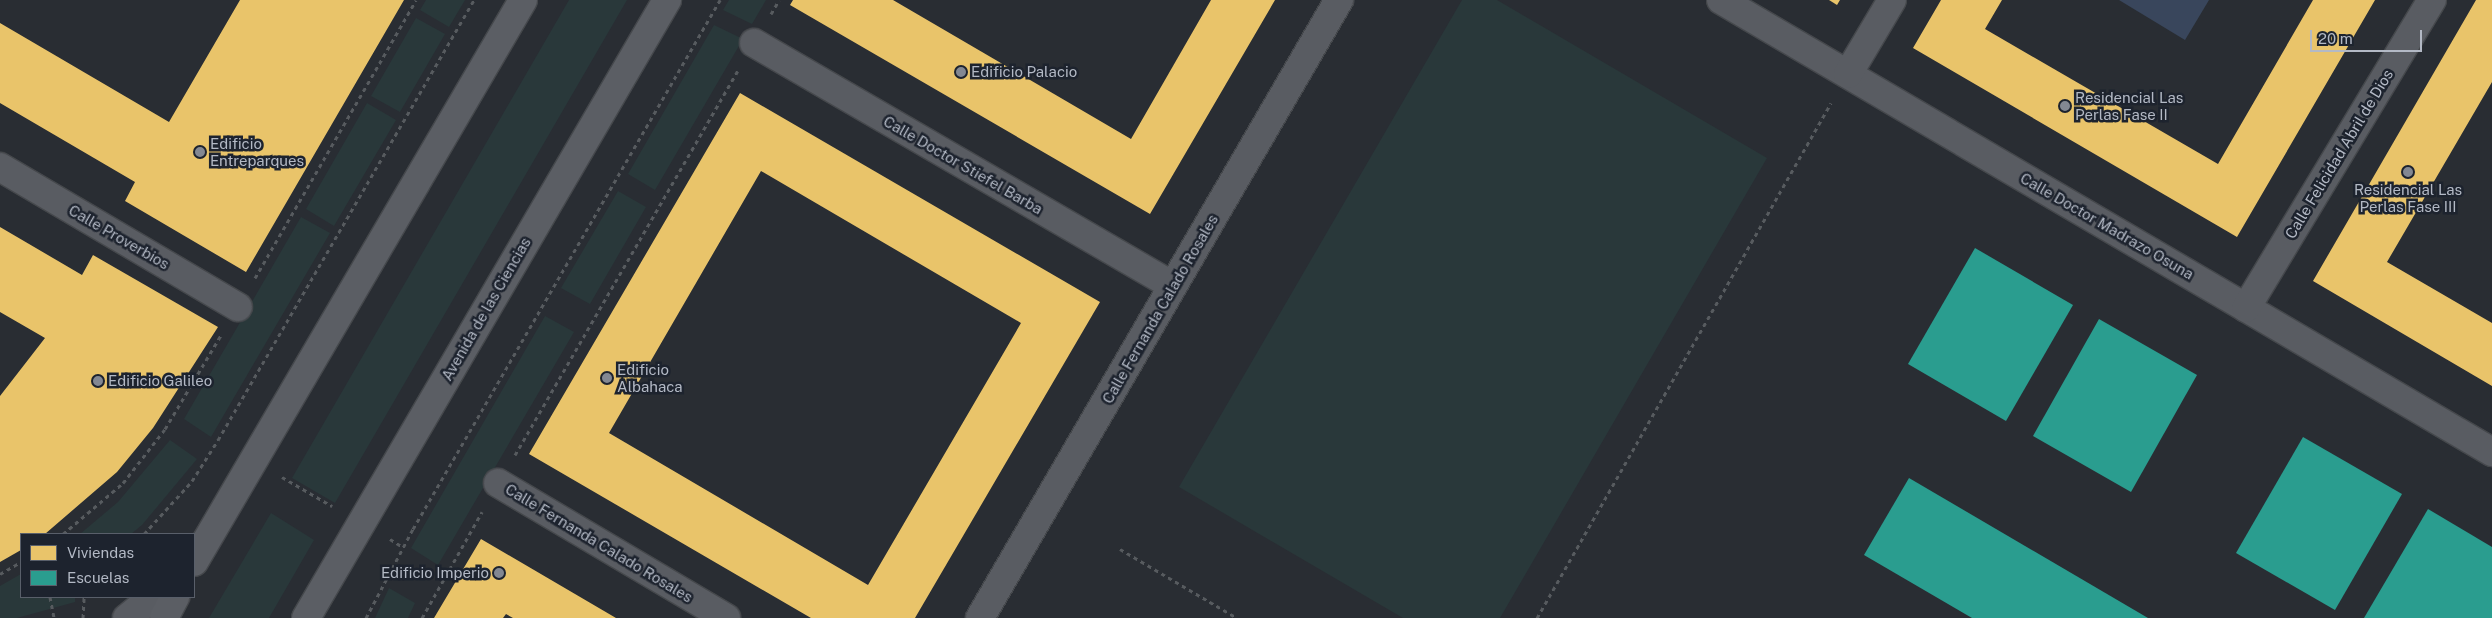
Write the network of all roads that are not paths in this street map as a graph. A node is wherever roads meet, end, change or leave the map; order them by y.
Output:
1 (523, 0) edge
2 (667, 0) edge
3 (1339, 0) edge
4 (1721, 0) edge
5 (1892, 0) edge
6 (2432, 0) edge
7 (754, 43) road end
8 (1848, 74) junction
9 (0, 167) edge
10 (1173, 286) junction
11 (238, 307) dead end
12 (2246, 308) junction
13 (2492, 452) edge
14 (498, 483) road end
15 (195, 560) edge
16 (322, 590) junction
17 (152, 598) edge
18 (174, 598) edge
19 (127, 618) edge
20 (164, 618) edge
21 (306, 618) edge
22 (319, 618) edge
23 (726, 618) edge
24 (980, 618) edge

1 - 15 main road
2 - 16 main road, Avenida de las Ciencias
3 - 10 street, Calle Fernanda Calado Rosales
4 - 8 street, Calle Doctor Madrazo Osuna
5 - 8 street
6 - 12 street, Calle Felicidad Abril de Dios
7 - 10 street, Calle Doctor Stiefel Barba
8 - 12 street, Calle Doctor Madrazo Osuna
9 - 11 street, Calle Proverbios
10 - 24 street, Calle Fernanda Calado Rosales
12 - 13 street, Calle Doctor Madrazo Osuna
14 - 23 street, Calle Fernanda Calado Rosales
16 - 21 main road, Avenida de las Ciencias
16 - 22 street
17 - 19 street
18 - 20 main road

